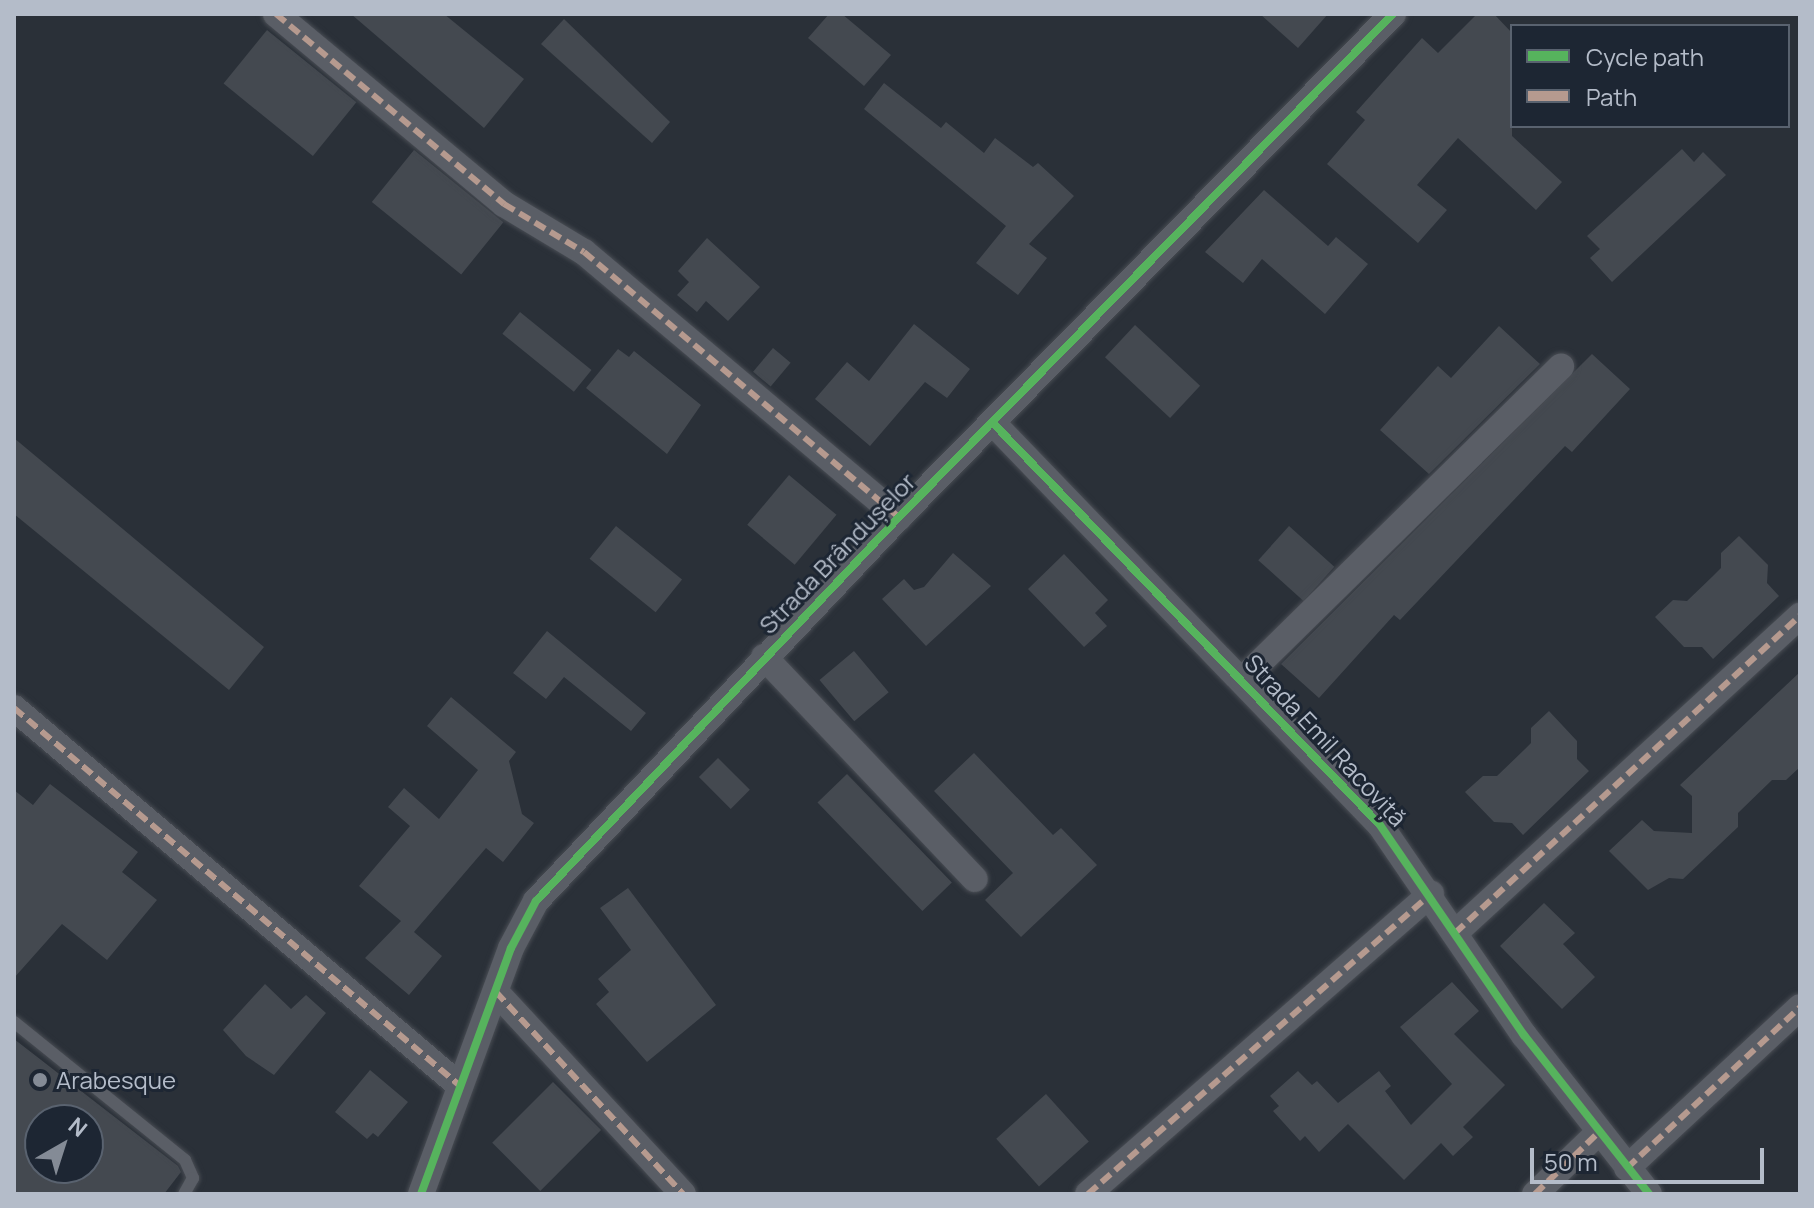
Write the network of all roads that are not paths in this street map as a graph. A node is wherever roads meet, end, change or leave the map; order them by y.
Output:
1 (276, 14) edge
2 (1393, 14) edge
3 (1561, 366) dead end
4 (992, 422) junction
5 (899, 517) junction
6 (1800, 616) edge
7 (764, 657) junction
8 (1243, 679) junction
9 (14, 708) edge
10 (975, 879) dead end
11 (1431, 894) junction
12 (1455, 933) junction
13 (496, 992) junction
14 (1800, 1007) edge
15 (14, 1022) edge
16 (459, 1085) junction
17 (1598, 1133) junction
18 (1627, 1168) junction
19 (184, 1194) edge
20 (421, 1194) edge
21 (683, 1194) edge
22 (1088, 1194) edge
23 (1535, 1194) edge
24 (1649, 1194) edge

1 - 5 street
2 - 4 street, Strada Brândușelor
3 - 8 street
4 - 5 street, Strada Brândușelor
4 - 8 street, Strada Emil Racoviță
5 - 7 street, Strada Brândușelor
6 - 12 street
7 - 10 street
7 - 13 street, Strada Brândușelor
8 - 11 street, Strada Emil Racoviță
9 - 16 street
11 - 12 street, Strada Emil Racoviță
11 - 22 street
12 - 17 street, Strada Emil Racoviță
13 - 16 street, Strada Brândușelor
13 - 21 street
14 - 18 street
15 - 19 lane
16 - 20 street, Strada Brândușelor
17 - 18 street, Strada Emil Racoviță
17 - 23 street
18 - 24 street, Strada Emil Racoviță

